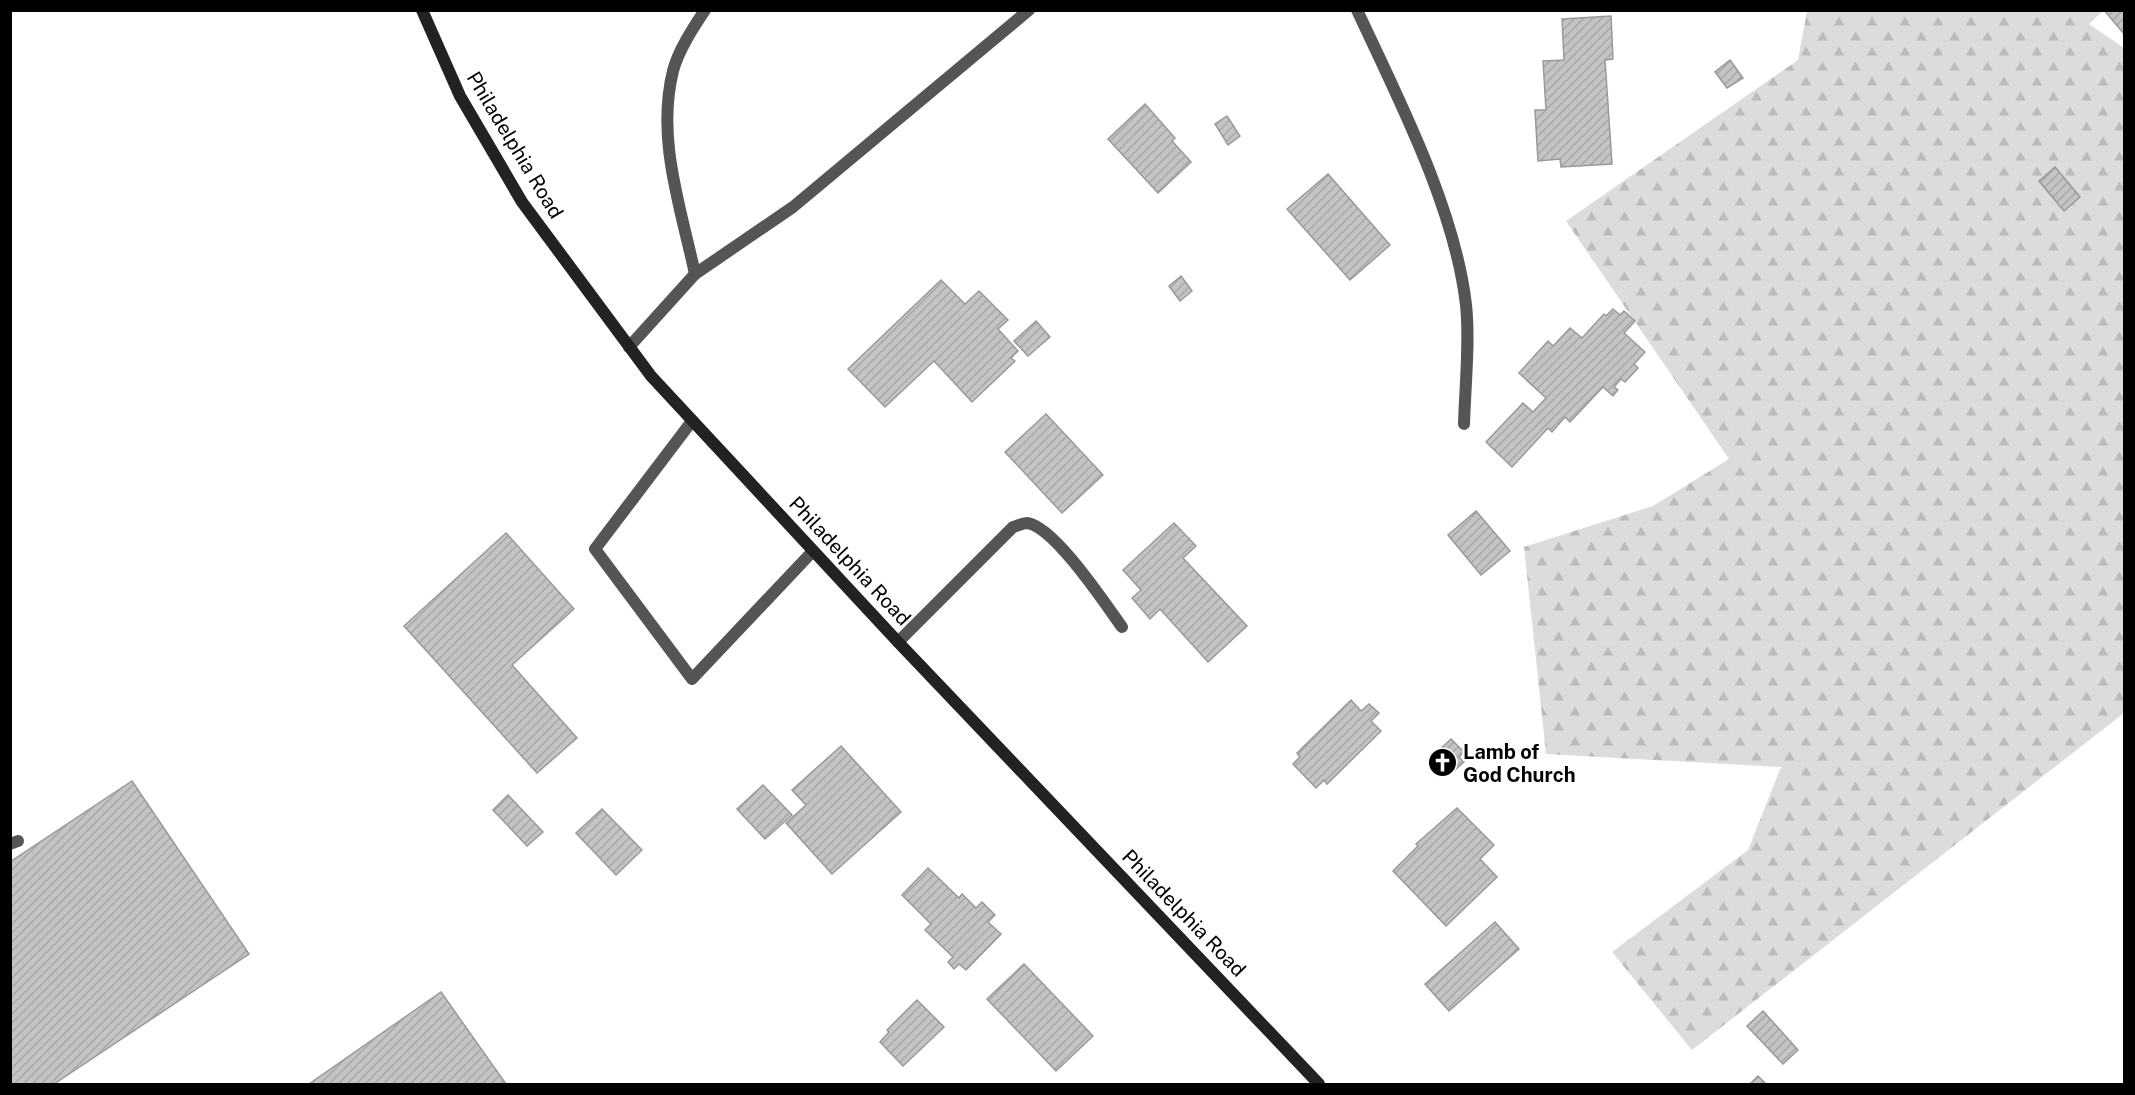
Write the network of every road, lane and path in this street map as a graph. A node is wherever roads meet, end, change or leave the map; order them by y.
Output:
1 (422, 10) edge
2 (705, 10) edge
3 (1029, 10) edge
4 (1357, 10) edge
5 (695, 274) junction
6 (629, 347) junction
7 (693, 421) junction
8 (1464, 424) dead end
9 (813, 551) junction
10 (1122, 627) dead end
11 (898, 642) junction
12 (1319, 1084) edge

1 - 6 main road, Philadelphia Road
2 - 5 lane
3 - 5 lane
4 - 8 lane
5 - 6 lane
6 - 7 main road, Philadelphia Road
7 - 9 main road, Philadelphia Road
7 - 9 lane
9 - 11 main road, Philadelphia Road
10 - 11 lane
11 - 12 main road, Philadelphia Road

